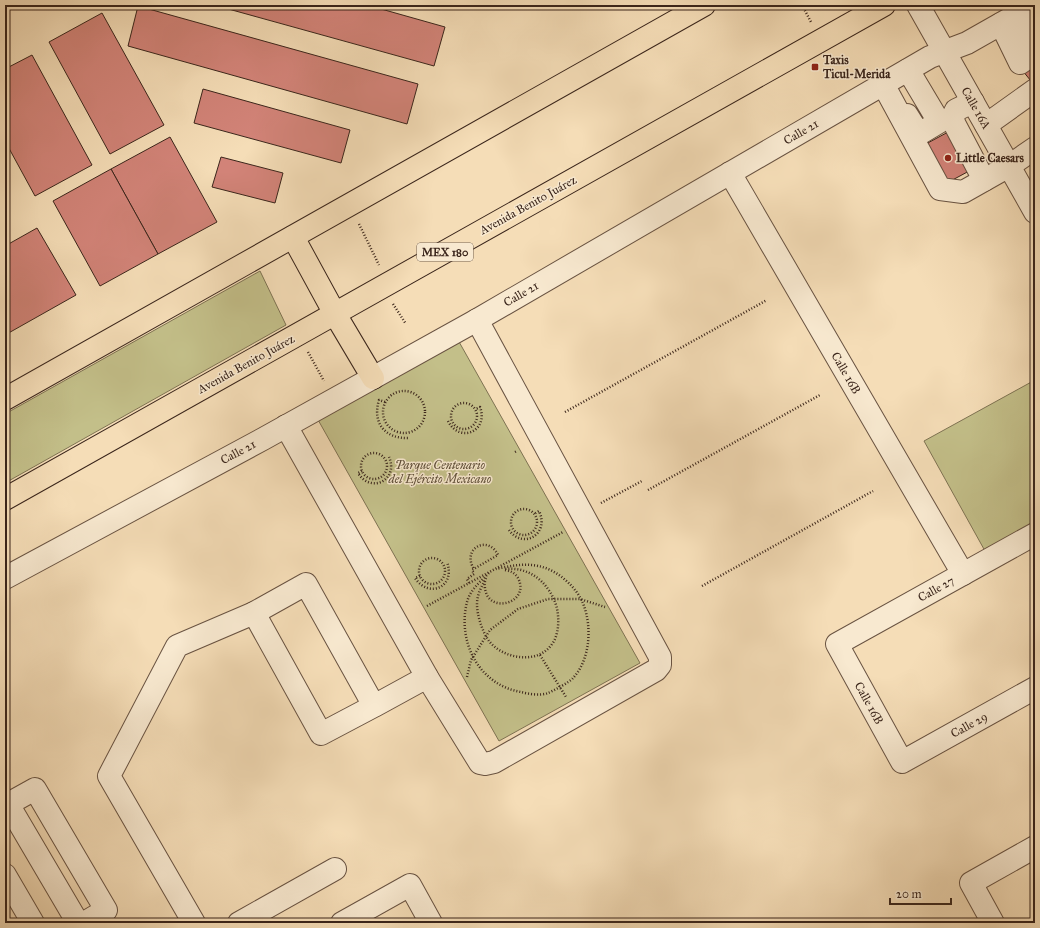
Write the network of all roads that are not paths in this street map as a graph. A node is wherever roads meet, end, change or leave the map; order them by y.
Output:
1 (704, 5) edge
2 (884, 5) edge
3 (918, 5) edge
4 (1018, 14) edge
5 (944, 52) junction
6 (1035, 52) edge
7 (908, 70) junction
8 (885, 83) junction
9 (1035, 90) edge
10 (973, 102) junction
11 (986, 125) junction
12 (1035, 148) edge
13 (1009, 166) junction
14 (730, 173) junction
15 (984, 180) junction
16 (1034, 209) edge
17 (293, 237) junction
18 (335, 314) junction
19 (477, 320) junction
20 (373, 378) junction
21 (5, 399) edge
22 (286, 426) junction
23 (5, 499) edge
24 (1035, 534) edge
25 (963, 574) junction
26 (5, 578) edge
27 (254, 613) junction
28 (837, 644) joint
29 (427, 677) junction
30 (1035, 688) edge
31 (374, 706) junction
32 (902, 762) joint
33 (7, 804) edge
34 (1035, 846) edge
35 (334, 869) dead end
36 (8, 888) edge
37 (33, 923) edge
38 (78, 923) edge
39 (84, 923) edge
40 (194, 923) edge
41 (239, 923) edge
42 (342, 923) edge
43 (431, 923) edge
44 (994, 923) edge

1 - 17 main road
2 - 18 main road, Avenida Benito Juárez / MEX 180
3 - 5 street, Calle 16A
4 - 5 street, Calle 21
4 - 6 street
5 - 7 street, Calle 21
5 - 10 street, Calle 16A
7 - 8 street, Calle 21
7 - 8 street
8 - 14 street, Calle 21
8 - 15 street
9 - 11 street
10 - 11 street, Calle 16A
10 - 15 street
11 - 13 street, Calle 16A
12 - 13 street
13 - 15 street
13 - 16 street, Calle 16A
14 - 19 street, Calle 21
14 - 25 street, Calle 16B
17 - 18 main road
17 - 21 main road
18 - 20 main road
18 - 23 main road, Avenida Benito Juárez / MEX 180
19 - 20 street, Calle 21
19 - 29 street
20 - 22 street, Calle 21
22 - 26 street, Calle 21
22 - 29 street
24 - 25 street, Calle 27
25 - 28 street, Calle 27
27 - 31 street
27 - 31 street
27 - 40 street
28 - 32 street, Calle 16B
29 - 31 street
30 - 32 street, Calle 29
33 - 38 street
33 - 39 street
34 - 44 street
35 - 41 street
36 - 37 street
42 - 43 street

